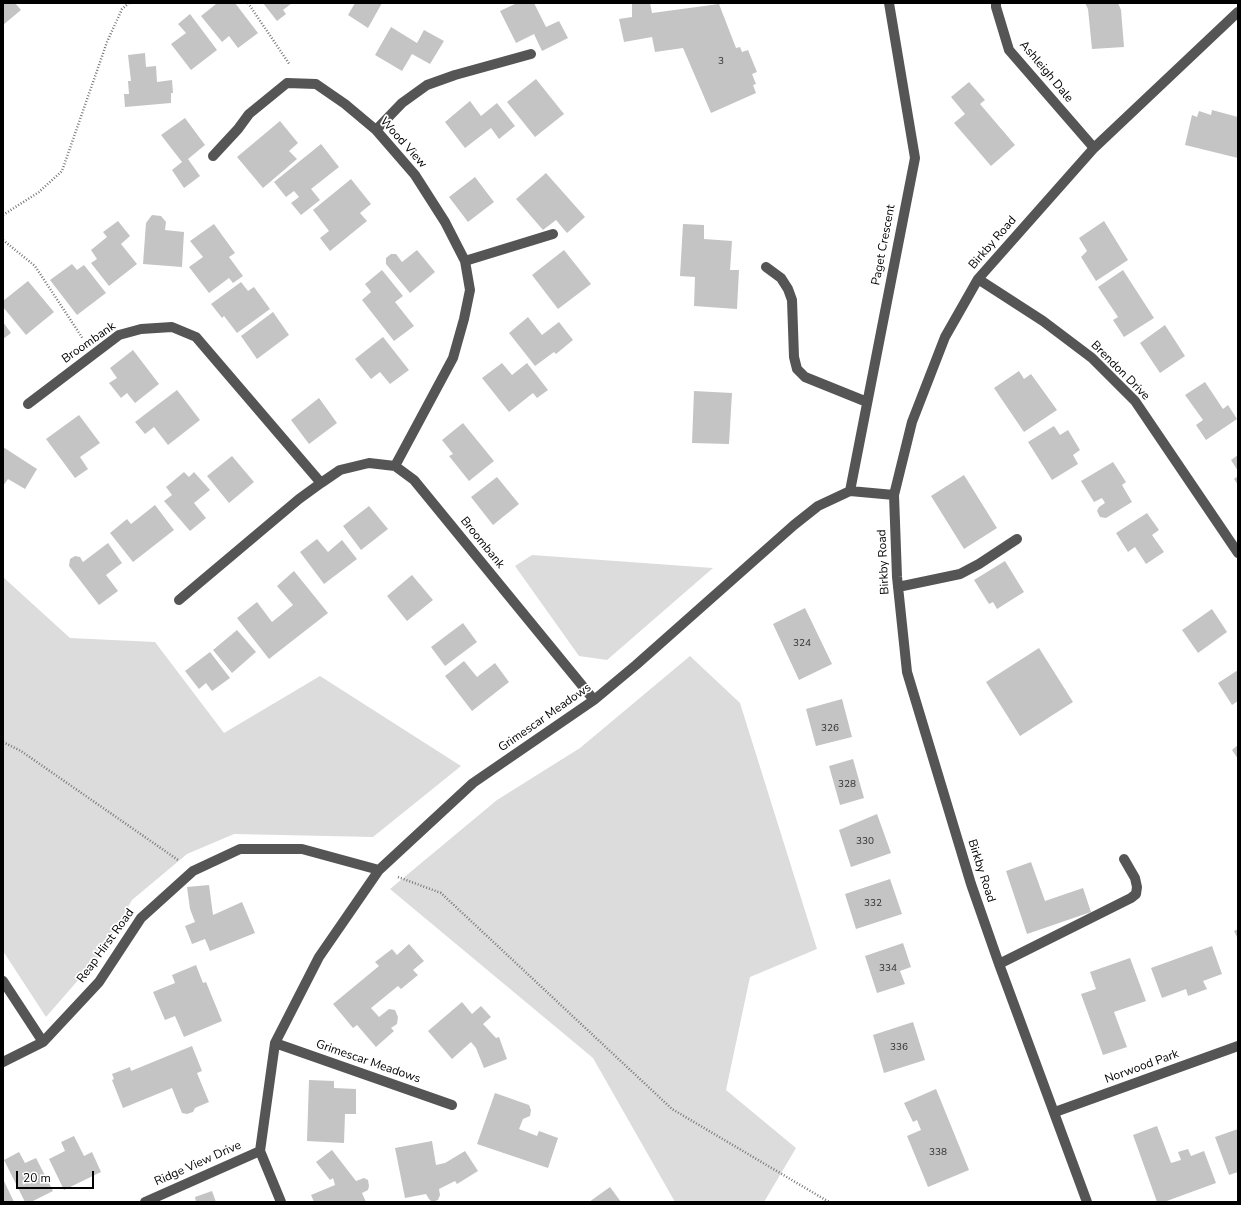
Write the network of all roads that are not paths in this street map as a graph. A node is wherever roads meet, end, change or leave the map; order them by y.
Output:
1 (888, 3) edge
2 (996, 3) edge
3 (1238, 12) edge
4 (531, 54) dead end
5 (376, 130) junction
6 (1094, 148) junction
7 (212, 156) dead end
8 (553, 234) dead end
9 (465, 261) junction
10 (766, 267) dead end
11 (978, 279) junction
12 (868, 402) junction
13 (28, 404) dead end
14 (395, 466) junction
15 (321, 482) junction
16 (850, 491) junction
17 (894, 495) junction
18 (1018, 538) dead end
19 (1238, 553) edge
20 (898, 587) junction
21 (179, 600) dead end
22 (594, 700) junction
23 (1124, 859) dead end
24 (379, 870) junction
25 (999, 964) junction
26 (3, 981) edge
27 (43, 1042) junction
28 (275, 1043) junction
29 (1238, 1046) edge
30 (3, 1062) edge
31 (452, 1105) dead end
32 (1055, 1112) junction
33 (260, 1151) junction
34 (145, 1202) edge
35 (281, 1202) edge
36 (1087, 1202) edge

1 - 12 street, Paget Crescent
2 - 6 street, Ashleigh Dale
3 - 6 street, Birkby Road
4 - 5 street
5 - 7 street, Wood View
5 - 9 street, Wood View
6 - 11 street, Birkby Road
8 - 9 street
9 - 14 street, Wood View
10 - 12 street
11 - 17 street, Birkby Road
11 - 19 street, Brendon Drive
12 - 16 street, Paget Crescent
13 - 15 street, Broombank
14 - 15 street, Broombank
14 - 22 street, Broombank
15 - 21 street, Broombank
16 - 17 street
16 - 22 street, Grimescar Meadows
17 - 20 street, Birkby Road
18 - 20 street
20 - 25 street, Birkby Road
22 - 24 street, Grimescar Meadows
23 - 25 street
24 - 27 street, Reap Hirst Road
24 - 28 street, Grimescar Meadows
25 - 32 street, Birkby Road
26 - 27 street
27 - 30 street
28 - 31 street, Grimescar Meadows
28 - 33 street, Grimescar Meadows
29 - 32 street, Norwood Park
32 - 36 street, Birkby Road
33 - 34 street, Ridge View Drive
33 - 35 street

